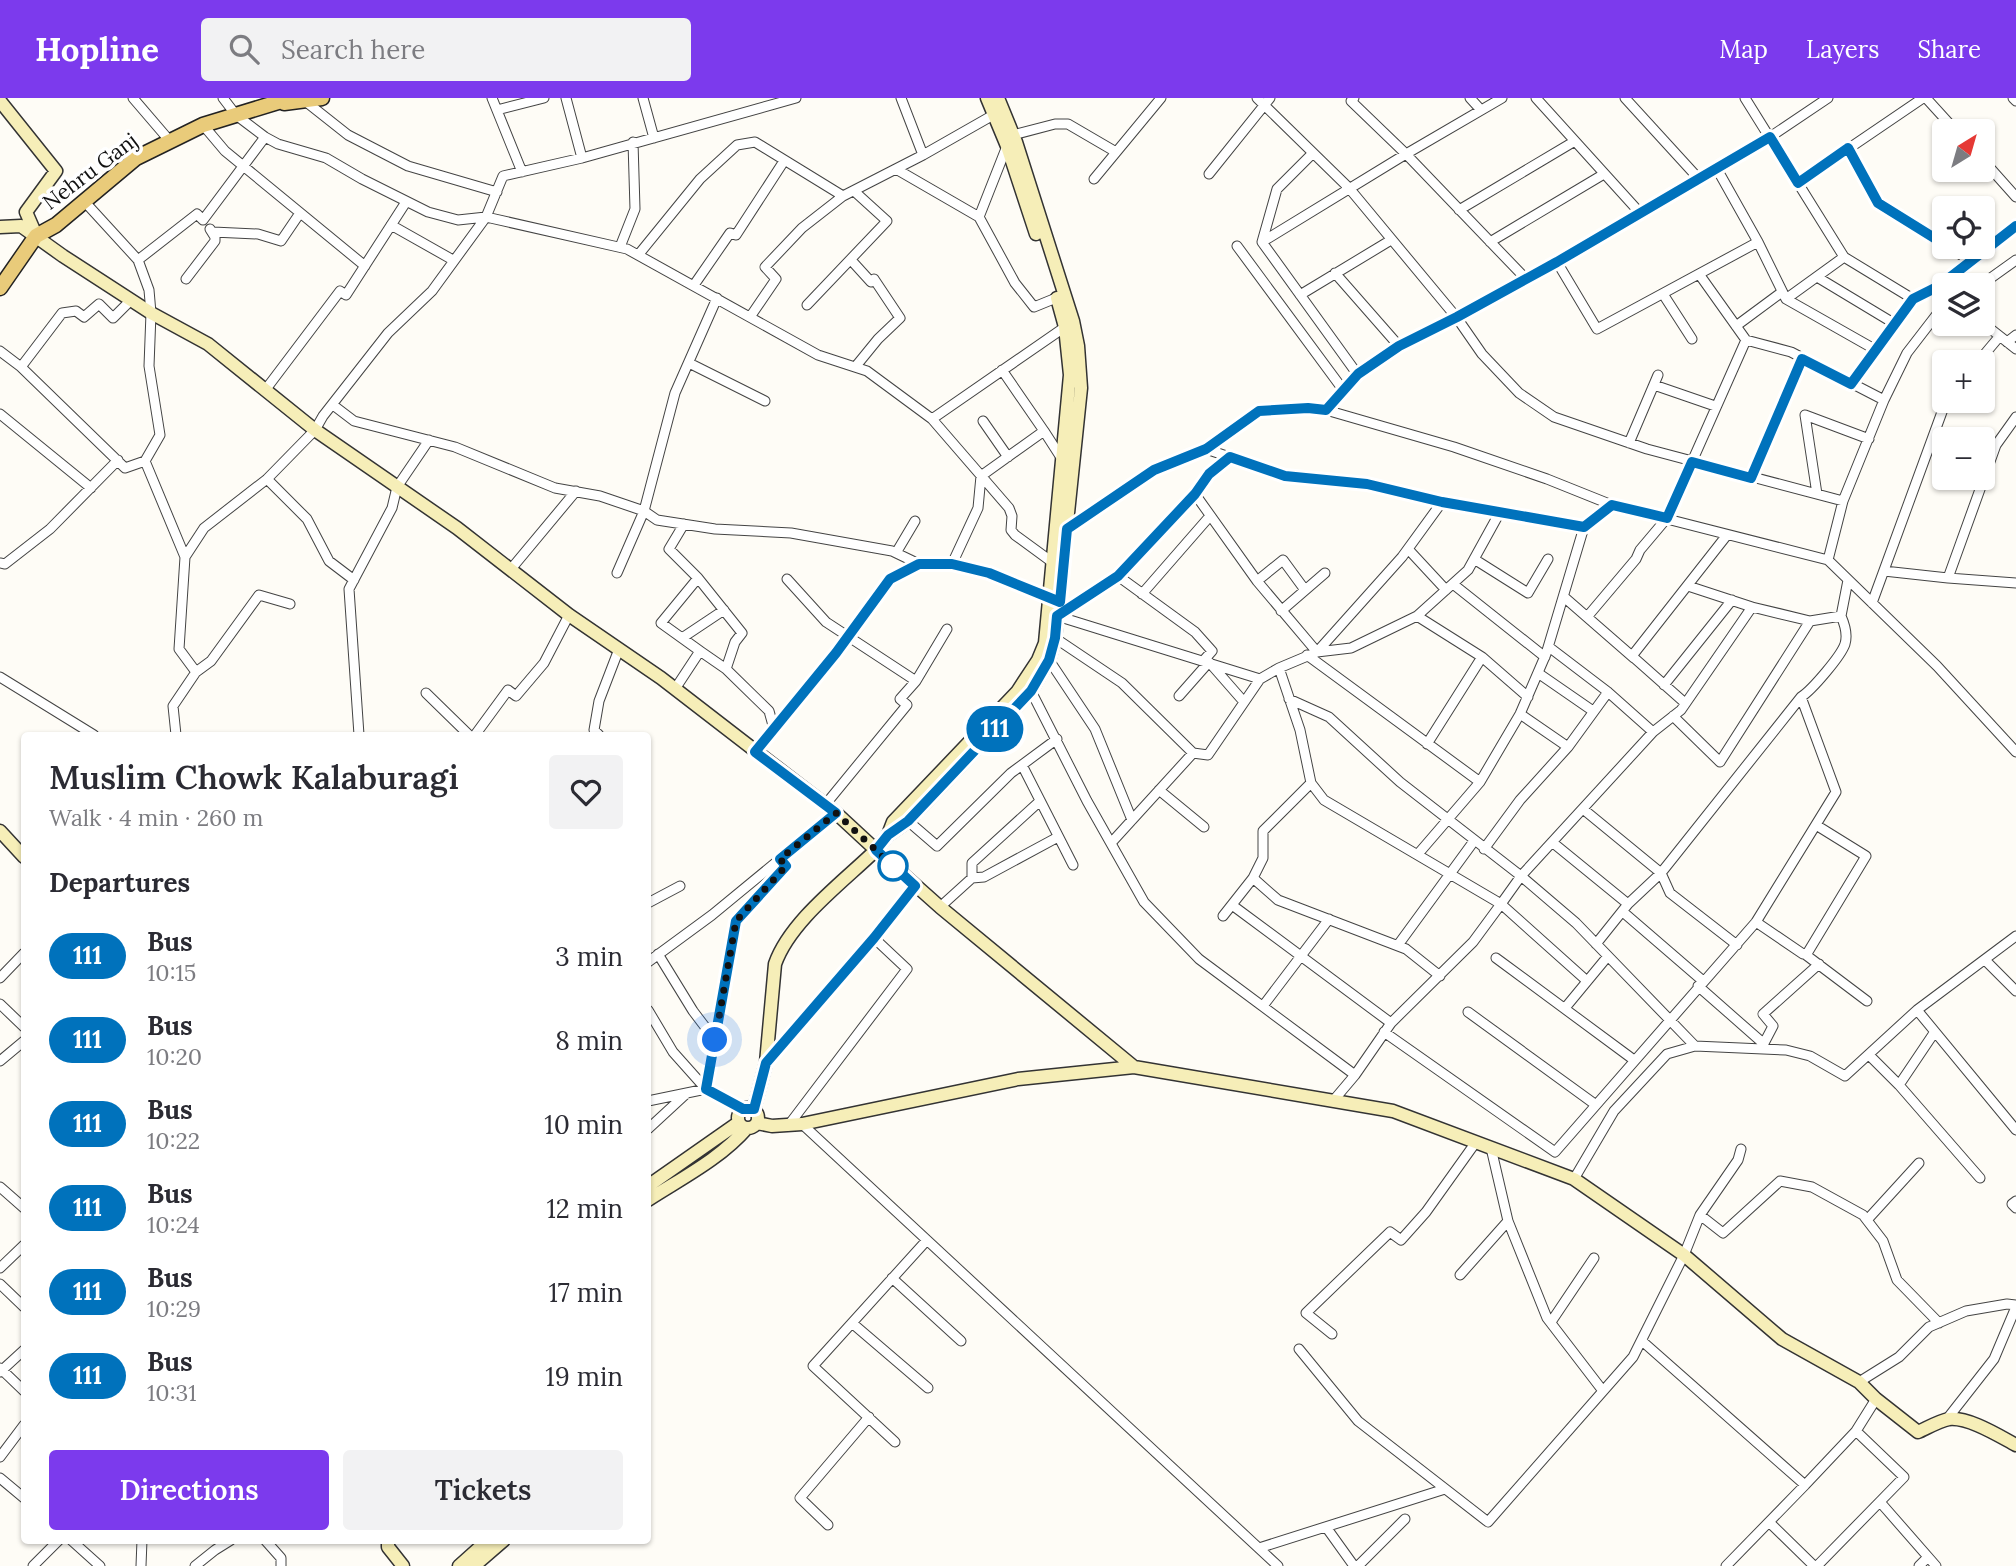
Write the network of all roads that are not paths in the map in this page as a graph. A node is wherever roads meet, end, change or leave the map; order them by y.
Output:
1 (133, 98) edge
2 (223, 98) edge
3 (322, 98) edge
4 (492, 98) edge
5 (544, 98) edge
6 (566, 98) edge
7 (643, 98) edge
8 (753, 98) edge
9 (796, 98) edge
10 (901, 98) edge
11 (987, 98) edge
12 (998, 98) edge
13 (1161, 98) edge
14 (1470, 98) edge
15 (1502, 98) edge
16 (1536, 98) edge
17 (1625, 98) edge
18 (1745, 98) edge
19 (1828, 98) edge
20 (1924, 98) edge
21 (298, 99) edge
22 (1351, 99) edge
23 (1264, 100) edge
24 (0, 101) edge
25 (270, 101) edge
26 (497, 110) junction
27 (757, 110) junction
28 (1481, 110) junction
29 (995, 114) junction
30 (236, 115) junction
31 (1944, 119) edge
32 (203, 125) junction
33 (265, 137) junction
34 (1770, 137) junction
35 (654, 138) junction
36 (169, 140) junction
37 (1010, 141) junction
38 (633, 142) junction
39 (1575, 142) junction
40 (1848, 148) junction
41 (1116, 152) junction
42 (1313, 153) junction
43 (1406, 154) junction
44 (923, 155) junction
45 (582, 158) junction
46 (784, 161) junction
47 (245, 166) junction
48 (896, 169) junction
49 (1717, 169) junction
50 (522, 172) junction
51 (1995, 173) edge
52 (1209, 174) dead end
53 (1605, 174) junction
54 (1094, 179) dead end
55 (1699, 179) junction
56 (1798, 183) junction
57 (1349, 188) junction
58 (854, 191) junction
59 (497, 192) junction
60 (843, 196) junction
61 (2016, 197) edge
62 (84, 201) junction
63 (406, 202) junction
64 (1459, 210) junction
65 (300, 213) junction
66 (1641, 214) junction
67 (486, 217) junction
68 (979, 217) junction
69 (203, 220) junction
70 (391, 225) junction
71 (2016, 226) edge
72 (0, 227) edge
73 (213, 232) junction
74 (36, 236) junction
75 (1932, 237) edge
76 (1391, 240) junction
77 (1262, 242) junction
78 (1490, 242) junction
79 (1758, 242) junction
80 (1237, 246) dead end
81 (620, 247) junction
82 (639, 254) junction
83 (1844, 257) junction
84 (1968, 259) edge
85 (138, 260) junction
86 (453, 260) junction
87 (851, 260) junction
88 (1971, 261) junction
89 (2016, 261) edge
90 (1557, 262) junction
91 (365, 266) junction
92 (1335, 273) junction
93 (1958, 273) edge
94 (1699, 274) junction
95 (1995, 275) edge
96 (1817, 277) junction
97 (186, 279) dead end
98 (1526, 279) junction
99 (694, 285) junction
100 (0, 288) edge
101 (1932, 292) edge
102 (1662, 294) junction
103 (1300, 295) junction
104 (1060, 296) junction
105 (1784, 296) junction
106 (717, 298) junction
107 (1913, 299) junction
108 (131, 300) junction
109 (807, 305) dead end
110 (151, 313) junction
111 (750, 317) junction
112 (1457, 317) junction
113 (1932, 321) edge
114 (1895, 324) junction
115 (1736, 326) junction
116 (1065, 327) junction
117 (1995, 333) edge
118 (2016, 335) edge
119 (1692, 339) dead end
120 (1746, 340) junction
121 (2003, 340) junction
122 (1399, 346) junction
123 (2016, 349) edge
124 (1876, 350) junction
125 (1992, 350) edge
126 (0, 351) edge
127 (1802, 359) junction
128 (689, 363) junction
129 (21, 366) junction
130 (856, 366) junction
131 (1002, 370) junction
132 (1358, 374) junction
133 (1851, 384) junction
134 (266, 389) junction
135 (1344, 391) junction
136 (1884, 400) junction
137 (765, 401) dead end
138 (333, 405) junction
139 (1715, 406) junction
140 (1326, 410) junction
141 (1942, 413) edge
142 (0, 414) edge
143 (2016, 417) edge
144 (932, 419) junction
145 (983, 421) dead end
146 (315, 430) junction
147 (1044, 431) junction
148 (1869, 439) junction
149 (429, 440) junction
150 (1629, 443) junction
151 (1206, 449) junction
152 (1008, 457) junction
153 (1230, 457) junction
154 (1062, 459) junction
155 (118, 460) junction
156 (145, 461) junction
157 (1692, 462) junction
158 (981, 476) junction
159 (1751, 478) junction
160 (267, 479) junction
161 (397, 487) junction
162 (91, 488) junction
163 (576, 491) junction
164 (1195, 494) junction
165 (1817, 494) junction
166 (1843, 500) junction
167 (1442, 502) junction
168 (1612, 505) junction
169 (644, 511) junction
170 (1500, 512) junction
171 (1210, 516) junction
172 (1667, 518) junction
173 (915, 521) dead end
174 (684, 524) junction
175 (1584, 527) junction
176 (1067, 529) junction
177 (1727, 535) junction
178 (1408, 549) junction
179 (896, 553) junction
180 (185, 557) junction
181 (1474, 559) junction
182 (1548, 559) dead end
183 (1828, 560) junction
184 (1052, 562) junction
185 (0, 563) edge
186 (919, 564) junction
187 (952, 564) junction
188 (511, 569) junction
189 (1884, 571) junction
190 (617, 573) dead end
191 (1325, 573) dead end
192 (1118, 576) junction
193 (698, 578) junction
194 (1948, 578) junction
195 (787, 579) dead end
196 (354, 580) junction
197 (1848, 580) junction
198 (1256, 581) junction
199 (2015, 581) edge
200 (1688, 586) junction
201 (1450, 587) junction
202 (1306, 590) junction
203 (1142, 594) junction
204 (1564, 597) junction
205 (1055, 599) junction
206 (1732, 600) junction
207 (1872, 603) junction
208 (290, 604) dead end
209 (1752, 607) junction
210 (724, 610) junction
211 (1281, 611) junction
212 (569, 615) junction
213 (1057, 616) junction
214 (1417, 616) junction
215 (1841, 616) junction
216 (1587, 617) junction
217 (1811, 621) junction
218 (947, 629) dead end
219 (848, 637) junction
220 (682, 638) junction
221 (1055, 638) junction
222 (619, 649) junction
223 (701, 651) junction
224 (1547, 652) junction
225 (1312, 654) junction
226 (1482, 657) junction
227 (1634, 658) junction
228 (1049, 660) junction
229 (1206, 661) junction
230 (1279, 668) junction
231 (726, 669) junction
232 (196, 672) junction
233 (1538, 673) junction
234 (0, 677) edge
235 (1260, 679) junction
236 (916, 681) junction
237 (1664, 685) junction
238 (675, 689) junction
239 (1031, 691) junction
240 (1608, 692) junction
241 (426, 693) dead end
242 (1179, 696) dead end
243 (1528, 697) junction
244 (1801, 697) junction
245 (1289, 699) junction
246 (1244, 702) junction
247 (1685, 703) junction
248 (1593, 711) junction
249 (1520, 714) junction
250 (1673, 716) junction
251 (774, 729) junction
252 (89, 732) edge
253 (176, 732) edge
254 (359, 732) edge
255 (466, 732) edge
256 (477, 732) edge
257 (596, 732) edge
258 (1653, 732) junction
259 (1057, 739) junction
260 (1427, 744) junction
261 (1568, 747) junction
262 (755, 752) junction
263 (2016, 752) edge
264 (1194, 753) junction
265 (1022, 765) junction
266 (1480, 782) junction
267 (1311, 783) junction
268 (1159, 790) junction
269 (1040, 802) junction
270 (825, 804) junction
271 (1583, 809) junction
272 (836, 813) junction
273 (1132, 820) junction
274 (1447, 820) junction
275 (908, 821) junction
276 (1816, 825) junction
277 (1204, 827) dead end
278 (1, 835) edge
279 (888, 835) junction
280 (1058, 837) junction
281 (1474, 841) junction
282 (1552, 842) junction
283 (1111, 843) junction
284 (1484, 849) junction
285 (876, 850) junction
286 (21, 854) edge
287 (1418, 854) junction
288 (780, 859) junction
289 (1073, 865) dead end
290 (1451, 872) junction
291 (1661, 873) junction
292 (1521, 876) junction
293 (972, 878) junction
294 (1253, 878) junction
295 (680, 886) dead end
296 (915, 886) junction
297 (651, 902) edge
298 (1501, 904) junction
299 (1232, 905) junction
300 (940, 907) junction
301 (1626, 908) junction
302 (1223, 916) dead end
303 (1329, 919) junction
304 (1756, 922) junction
305 (2016, 936) edge
306 (874, 938) junction
307 (1597, 944) junction
308 (1398, 945) junction
309 (1737, 945) junction
310 (658, 954) junction
311 (1301, 955) junction
312 (1806, 955) junction
313 (21, 956) edge
314 (1608, 956) junction
315 (1496, 958) dead end
316 (651, 960) edge
317 (1985, 960) junction
318 (1819, 964) junction
319 (1440, 976) junction
320 (0, 978) edge
321 (1587, 981) junction
322 (1701, 983) junction
323 (2016, 990) edge
324 (1867, 1001) dead end
325 (0, 1004) edge
326 (1263, 1006) junction
327 (1564, 1009) junction
328 (1917, 1010) junction
329 (1468, 1012) dead end
330 (651, 1015) edge
331 (1669, 1019) junction
332 (1391, 1023) junction
333 (21, 1024) edge
334 (1384, 1032) junction
335 (1934, 1033) junction
336 (715, 1040) junction
337 (21, 1044) edge
338 (1695, 1046) junction
339 (1762, 1046) junction
340 (1869, 1055) junction
341 (1634, 1060) junction
342 (0, 1061) edge
343 (766, 1063) junction
344 (1134, 1067) junction
345 (1355, 1075) junction
346 (1899, 1085) junction
347 (706, 1089) junction
348 (688, 1092) junction
349 (651, 1100) edge
350 (1333, 1101) junction
351 (1596, 1105) junction
352 (748, 1109) junction
353 (748, 1125) junction
354 (795, 1125) junction
355 (651, 1126) edge
356 (2016, 1130) edge
357 (1476, 1142) junction
358 (1491, 1148) junction
359 (1741, 1149) dead end
360 (1919, 1163) dead end
361 (1980, 1178) dead end
362 (1574, 1179) junction
363 (651, 1184) edge
364 (0, 1187) edge
365 (651, 1198) edge
366 (2016, 1201) edge
367 (21, 1205) edge
368 (2016, 1208) edge
369 (1700, 1216) junction
370 (1867, 1220) junction
371 (1508, 1222) junction
372 (927, 1240) junction
373 (21, 1248) edge
374 (1684, 1255) junction
375 (1594, 1258) dead end
376 (0, 1268) edge
377 (1460, 1275) dead end
378 (892, 1278) junction
379 (0, 1284) edge
380 (21, 1304) edge
381 (2016, 1306) edge
382 (1551, 1322) junction
383 (852, 1323) junction
384 (1939, 1323) junction
385 (1332, 1334) dead end
386 (961, 1341) dead end
387 (1642, 1341) junction
388 (1299, 1349) dead end
389 (21, 1353) edge
390 (1, 1370) edge
391 (1859, 1382) junction
392 (21, 1388) edge
393 (928, 1388) dead end
394 (1603, 1391) junction
395 (1876, 1399) junction
396 (869, 1417) junction
397 (1947, 1419) junction
398 (21, 1429) edge
399 (1856, 1431) junction
400 (895, 1442) dead end
401 (2016, 1445) edge
402 (0, 1457) edge
403 (0, 1478) edge
404 (1805, 1485) junction
405 (1445, 1489) junction
406 (21, 1492) edge
407 (1880, 1503) junction
408 (1405, 1519) dead end
409 (1769, 1522) junction
410 (828, 1525) dead end
411 (1326, 1527) junction
412 (55, 1544) edge
413 (75, 1544) edge
414 (142, 1544) edge
415 (214, 1544) edge
416 (224, 1544) edge
417 (269, 1544) edge
418 (388, 1544) edge
419 (484, 1544) edge
420 (499, 1544) edge
421 (218, 1548) junction
422 (1259, 1548) junction
423 (1928, 1557) junction
424 (197, 1565) edge
425 (33, 1566) edge
426 (100, 1566) edge
427 (141, 1566) edge
428 (281, 1566) edge
429 (403, 1566) edge
430 (459, 1566) edge
431 (474, 1566) edge
432 (1278, 1566) edge
433 (1356, 1566) edge
434 (1726, 1566) edge
435 (1815, 1566) edge
436 (1919, 1566) edge
437 (1936, 1566) edge

1 - 36 street
2 - 30 street
3 - 21 main road, Nehru Ganj
4 - 26 street
5 - 26 street
6 - 45 street
7 - 35 street
8 - 27 street
9 - 27 street
10 - 44 street
11 - 29 main road
12 - 37 main road
13 - 41 street
14 - 28 street
15 - 28 street
16 - 39 street
17 - 55 street
18 - 34 street
19 - 34 street
20 - 31 street
20 - 40 street
21 - 25 main road, Nehru Ganj
21 - 59 street
22 - 43 street
23 - 42 street
23 - 52 street
24 - 74 main road
25 - 30 main road, Nehru Ganj
26 - 50 street
27 - 35 street
28 - 43 street
29 - 37 main road
29 - 44 street
30 - 32 main road, Nehru Ganj
30 - 33 street
32 - 36 main road, Nehru Ganj
32 - 47 street
33 - 47 street
33 - 63 street
34 - 49 street
34 - 56 street
35 - 38 street
36 - 62 main road, Nehru Ganj
37 - 41 street
37 - 68 street
37 - 104 main road
38 - 45 street
38 - 81 street
39 - 53 street
39 - 64 street
40 - 56 street
40 - 75 street
41 - 54 street
42 - 57 street
42 - 77 street
43 - 57 street
43 - 64 street
44 - 48 street
45 - 50 street
46 - 60 street
46 - 82 street
46 - 99 street
47 - 65 street
47 - 69 street
48 - 58 street
48 - 68 street
49 - 55 street
49 - 79 street
50 - 59 street
51 - 61 street
53 - 66 street
53 - 78 street
55 - 66 street
56 - 83 street
57 - 76 street
57 - 77 street
58 - 60 street
58 - 87 street
59 - 67 street
60 - 111 street
62 - 74 main road, Nehru Ganj
62 - 85 street
63 - 67 street
63 - 70 street
64 - 78 street
65 - 73 street
65 - 91 street
66 - 90 street
67 - 81 street
67 - 86 street
68 - 104 street
69 - 73 street
69 - 85 street
70 - 86 street
70 - 91 street
71 - 88 street
72 - 74 main road
73 - 97 street
74 - 100 main road, Nehru Ganj
74 - 108 main road
76 - 92 street
76 - 112 street
77 - 103 street
78 - 98 street
79 - 94 street
79 - 105 street
80 - 135 street
81 - 82 street
82 - 99 street
83 - 96 street
83 - 107 street
84 - 88 street
85 - 110 street
86 - 138 street
87 - 109 street
87 - 130 street
88 - 93 street
89 - 95 street
90 - 98 street
90 - 102 street
91 - 134 street
92 - 103 street
92 - 122 street
94 - 102 street
94 - 115 street
96 - 105 street
96 - 114 street
98 - 112 street
99 - 106 street
101 - 107 street
102 - 119 street
103 - 132 street
104 - 116 main road
104 - 176 main road
105 - 115 street
105 - 124 street
106 - 111 street
106 - 128 street
107 - 114 street
108 - 110 main road
108 - 129 street
110 - 134 main road
110 - 156 street
111 - 130 street
112 - 122 street
112 - 150 street
113 - 136 street
114 - 124 street
115 - 120 street
116 - 131 street
116 - 154 main road
117 - 121 street
118 - 121 street
120 - 127 street
120 - 139 street
121 - 123 street
121 - 125 street
122 - 132 street
124 - 133 street
126 - 129 street
127 - 133 street
127 - 159 street
128 - 137 street
128 - 169 street
129 - 155 street
130 - 144 street
131 - 144 street
131 - 147 street
132 - 135 street
133 - 136 street
134 - 146 main road
135 - 140 street
136 - 148 street
138 - 146 street
138 - 149 street
139 - 150 street
139 - 157 street
140 - 151 street
140 - 168 street
141 - 189 street
142 - 162 street
143 - 194 street
144 - 158 street
145 - 152 street
146 - 160 street
146 - 161 main road
147 - 152 street
147 - 154 street
148 - 165 street
148 - 166 street
149 - 161 street
149 - 163 street
150 - 157 street
151 - 153 street
151 - 176 street
152 - 158 street
153 - 164 street
153 - 167 street
154 - 184 main road
155 - 156 street
155 - 162 street
156 - 180 street
157 - 159 street
157 - 172 street
158 - 184 street
158 - 187 street
159 - 165 street
160 - 180 street
160 - 196 street
161 - 188 main road
161 - 196 street
162 - 185 street
163 - 169 street
163 - 188 street
164 - 171 street
164 - 192 street
165 - 166 street
166 - 183 street
167 - 170 street
167 - 178 street
168 - 172 street
168 - 175 street
169 - 174 street
169 - 190 street
170 - 175 street
170 - 181 street
171 - 198 street
171 - 203 street
172 - 177 street
172 - 216 street
173 - 179 street
174 - 179 street
174 - 193 street
175 - 204 street
176 - 205 main road
177 - 183 street
177 - 200 street
178 - 201 street
178 - 225 street
179 - 186 street
180 - 232 street
181 - 182 street
181 - 201 street
183 - 197 street
184 - 205 main road
186 - 187 street
186 - 219 street
187 - 205 street
188 - 212 main road
189 - 194 street
189 - 207 street
191 - 202 street
192 - 203 street
192 - 213 street
193 - 210 street
193 - 220 street
194 - 199 street
195 - 219 street
196 - 254 street
197 - 207 street
197 - 215 street
198 - 202 street
198 - 211 street
200 - 206 street
200 - 227 street
201 - 214 street
201 - 224 street
202 - 211 street
203 - 229 street
204 - 216 street
204 - 224 street
205 - 213 main road
205 - 279 main road
206 - 209 street
206 - 237 street
207 - 263 street
208 - 232 street
209 - 217 street
209 - 247 street
210 - 220 street
210 - 231 street
211 - 225 street
212 - 222 main road
212 - 256 street
213 - 221 main road
213 - 229 street
214 - 225 street
214 - 226 street
215 - 217 street
215 - 244 street
216 - 227 street
217 - 250 street
218 - 236 street
219 - 236 street
219 - 251 street
220 - 223 street
221 - 228 main road
221 - 264 street
222 - 238 main road
222 - 257 street
223 - 231 street
223 - 238 street
224 - 233 street
224 - 240 street
225 - 230 street
225 - 260 street
226 - 243 street
226 - 260 street
227 - 237 street
228 - 239 main road
228 - 273 street
229 - 235 street
229 - 242 street
229 - 246 street
230 - 235 street
230 - 245 street
231 - 251 street
232 - 253 street
233 - 243 street
233 - 248 street
234 - 252 street
235 - 246 street
236 - 270 street
237 - 247 street
238 - 262 main road
239 - 259 street
239 - 275 main road
240 - 248 street
240 - 258 street
241 - 255 street
243 - 249 street
244 - 276 street
244 - 291 street
245 - 267 street
245 - 274 street
246 - 264 street
247 - 250 street
248 - 261 street
249 - 261 street
249 - 266 street
250 - 258 street
251 - 262 street
258 - 271 street
259 - 265 street
259 - 283 street
260 - 266 street
261 - 284 street
262 - 270 main road
264 - 268 street
265 - 269 street
265 - 275 street
266 - 274 street
267 - 287 street
267 - 294 street
268 - 273 street
268 - 277 street
269 - 280 street
269 - 293 street
270 - 272 main road
271 - 282 street
271 - 291 street
272 - 285 main road
272 - 288 street
273 - 283 street
274 - 281 street
274 - 287 street
275 - 279 main road
276 - 304 street
276 - 312 street
278 - 286 main road
279 - 285 main road
280 - 289 street
280 - 293 street
281 - 284 street
281 - 290 street
282 - 292 street
282 - 301 street
283 - 326 street
284 - 292 street
285 - 296 main road
285 - 343 main road
287 - 290 street
288 - 310 street
288 - 336 street
290 - 298 street
290 - 308 street
291 - 301 street
291 - 309 street
292 - 298 street
292 - 307 street
293 - 300 street
294 - 299 street
294 - 303 street
295 - 297 street
296 - 300 main road
296 - 306 street
298 - 319 street
298 - 321 street
299 - 302 street
299 - 311 street
300 - 344 main road
301 - 307 street
301 - 322 street
303 - 308 street
303 - 311 street
304 - 309 street
304 - 312 street
305 - 317 street
306 - 343 street
306 - 354 street
307 - 314 street
308 - 319 street
309 - 322 street
310 - 316 street
310 - 336 street
311 - 326 street
311 - 332 street
312 - 318 street
313 - 320 street
314 - 321 street
314 - 331 street
315 - 327 street
317 - 323 street
317 - 328 street
318 - 324 street
318 - 339 street
319 - 332 street
321 - 327 street
322 - 331 street
322 - 339 street
325 - 333 street
326 - 345 street
327 - 341 street
328 - 335 street
328 - 340 street
329 - 351 street
330 - 347 street
331 - 338 street
331 - 341 street
332 - 334 street
334 - 345 street
334 - 351 street
335 - 346 street
335 - 356 street
336 - 347 street
337 - 342 street
338 - 339 street
338 - 362 street
339 - 340 street
340 - 346 street
341 - 351 street
343 - 352 main road
344 - 350 main road
344 - 354 main road
345 - 350 street
346 - 361 street
347 - 348 street
347 - 352 street
348 - 349 street
348 - 355 street
350 - 357 main road
352 - 353 main road
352 - 353 main road
353 - 354 main road
353 - 363 main road
353 - 365 main road
354 - 372 street
357 - 358 main road
357 - 385 street
358 - 362 main road
358 - 371 street
359 - 369 street
360 - 370 street
362 - 374 main road
364 - 367 street
366 - 368 street
369 - 370 street
369 - 374 street
370 - 384 street
371 - 377 street
371 - 382 street
372 - 378 street
372 - 422 street
373 - 376 street
374 - 387 street
374 - 391 main road
375 - 382 street
378 - 383 street
378 - 386 street
379 - 380 street
381 - 384 street
381 - 397 street
382 - 394 street
383 - 393 street
383 - 396 street
384 - 391 street
387 - 394 street
387 - 404 street
388 - 405 street
389 - 390 street
390 - 392 street
391 - 395 main road
394 - 405 street
395 - 397 main road
395 - 399 street
396 - 400 street
396 - 410 street
397 - 401 main road
398 - 402 street
399 - 404 street
399 - 407 street
403 - 406 street
404 - 409 street
405 - 411 street
407 - 423 street
407 - 435 street
408 - 433 street
409 - 434 street
409 - 435 street
411 - 422 street
411 - 433 street
412 - 425 street
413 - 426 street
414 - 427 street
415 - 421 street
416 - 421 street
417 - 428 street
418 - 429 main road
419 - 430 main road
420 - 431 main road
421 - 424 street
422 - 432 street
423 - 436 street
423 - 437 street

